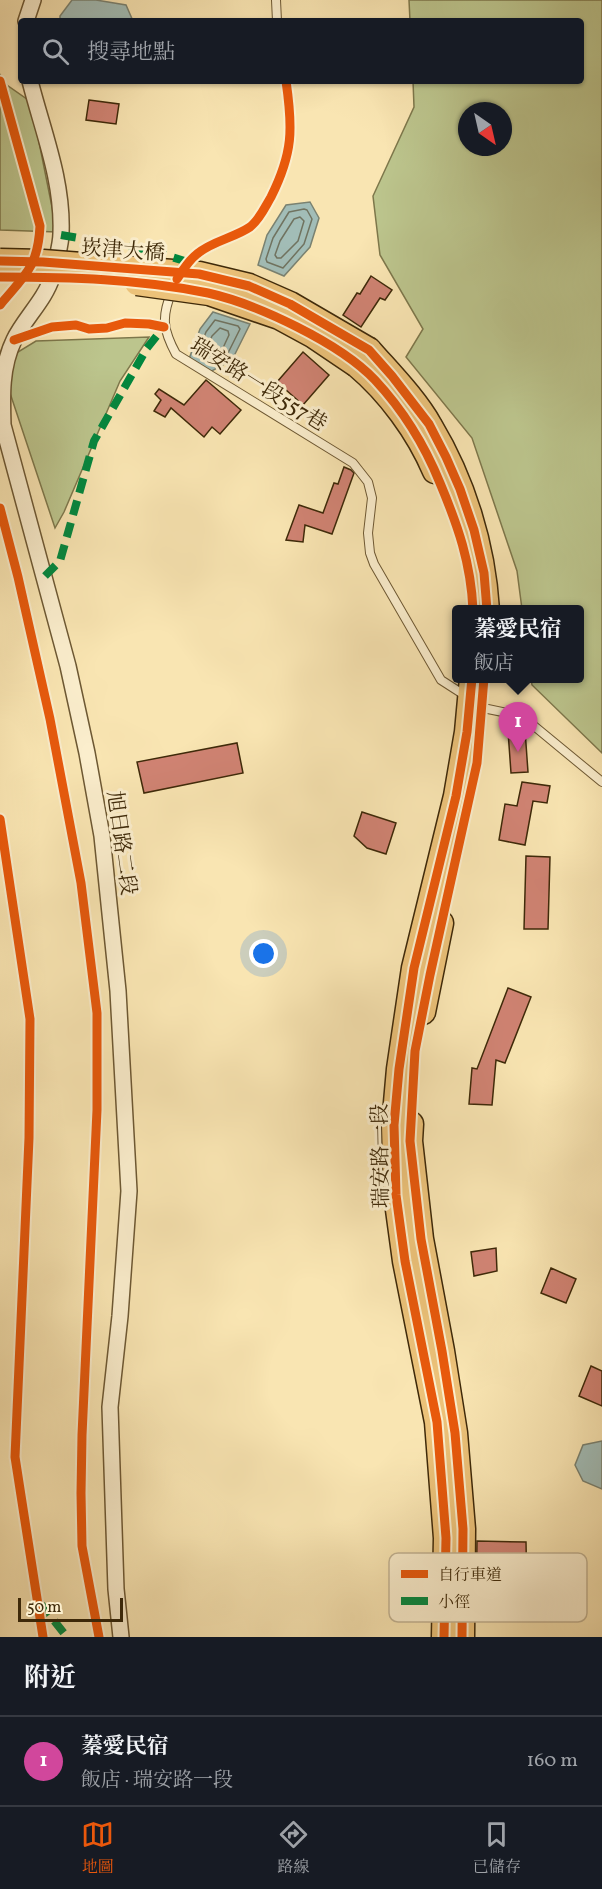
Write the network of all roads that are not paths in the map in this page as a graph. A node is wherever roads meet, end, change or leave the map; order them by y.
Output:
1 (33, 0) edge
2 (276, 0) edge
3 (27, 18) edge
4 (277, 18) edge
5 (31, 84) edge
6 (286, 84) edge
7 (0, 261) edge
8 (0, 277) edge
9 (363, 358) junction
10 (472, 605) edge
11 (487, 605) edge
12 (475, 695) edge
13 (602, 782) edge
14 (446, 1553) edge
15 (464, 1553) edge
16 (444, 1622) edge
17 (462, 1622) edge
18 (121, 1637) edge
19 (444, 1637) edge
20 (462, 1637) edge

1 - 3 street
2 - 4 lane
5 - 18 street, 旭日路二段
6 - 12 lane, 瑞安路一段557巷
7 - 9 main road, 崁津大橋, bridge
8 - 9 main road, 崁津大橋, bridge
9 - 10 main road
9 - 11 main road
12 - 13 lane
12 - 14 main road, 瑞安路一段
12 - 15 main road, 瑞安路一段
16 - 19 main road, 瑞安路一段
17 - 20 main road, 瑞安路一段

